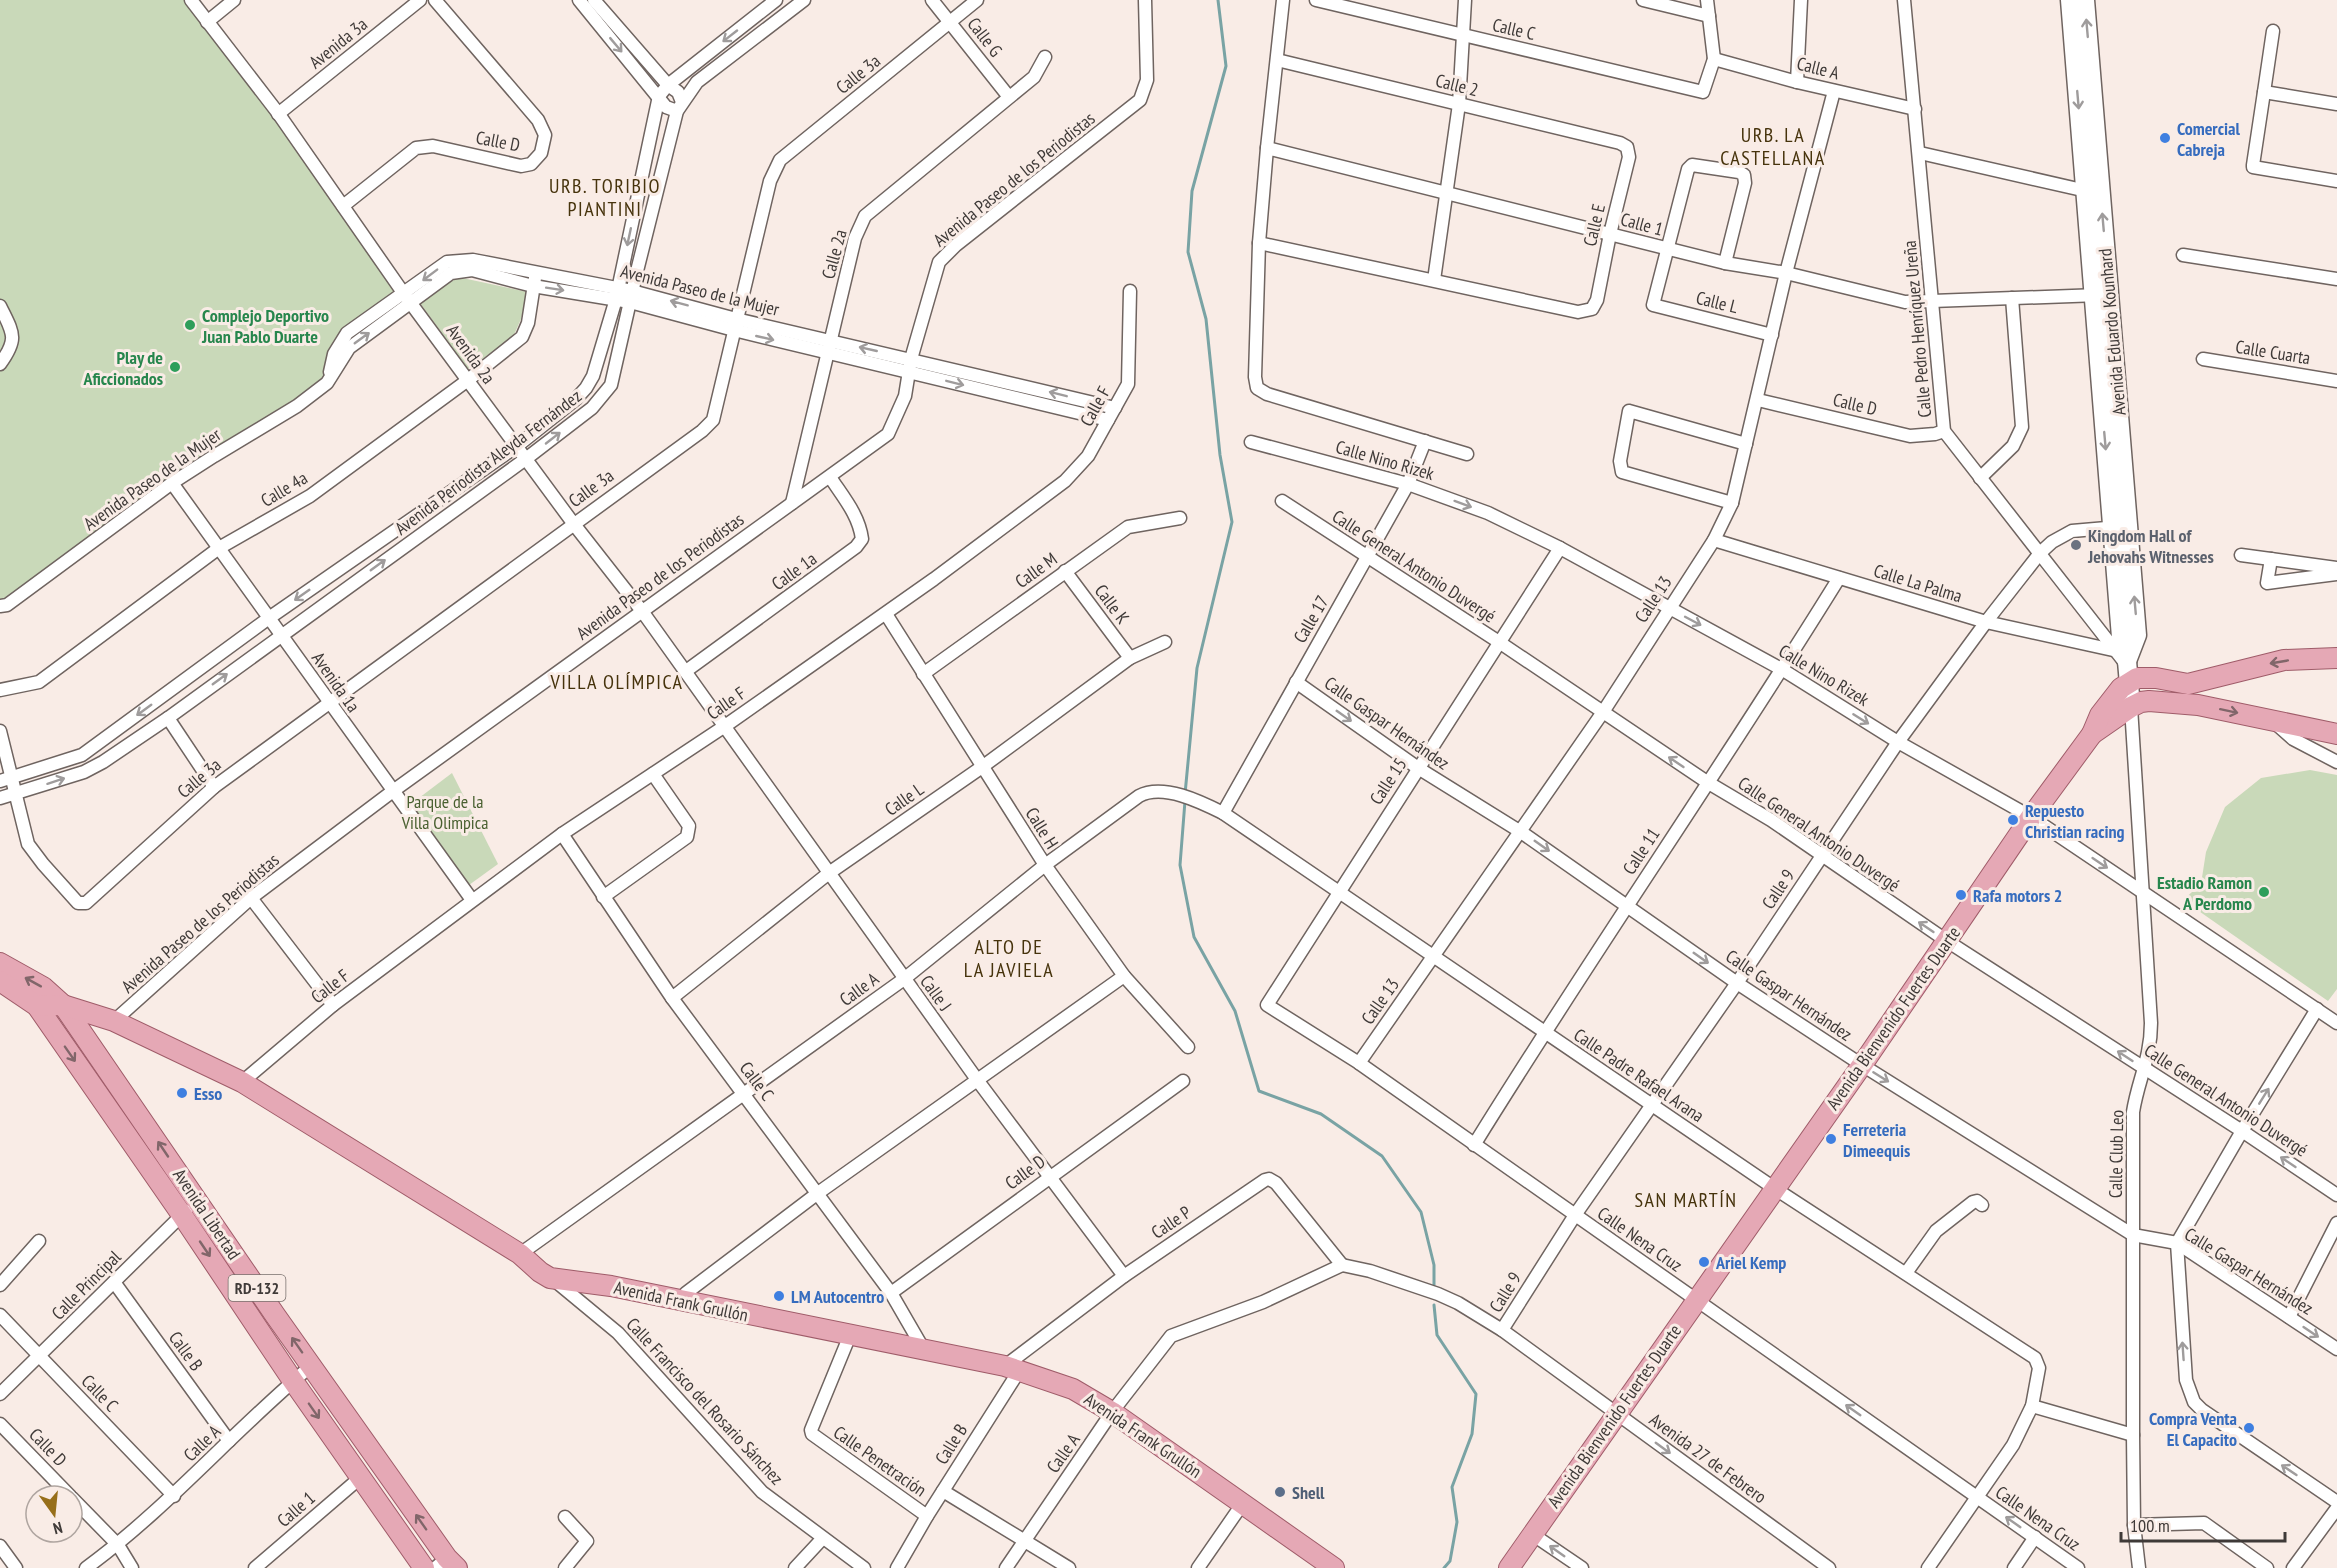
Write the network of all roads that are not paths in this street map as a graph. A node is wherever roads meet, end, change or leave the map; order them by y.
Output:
1 (191, 0) edge
2 (234, 0) edge
3 (420, 0) edge
4 (435, 0) edge
5 (579, 0) edge
6 (776, 0) edge
7 (804, 0) edge
8 (932, 0) edge
9 (977, 0) edge
10 (1145, 0) edge
11 (1283, 0) edge
12 (1316, 0) edge
13 (1464, 0) edge
14 (1643, 0) edge
15 (1707, 0) edge
16 (1801, 0) edge
17 (1904, 0) edge
18 (2070, 0) edge
19 (2085, 0) edge
20 (594, 3) edge
21 (1709, 16) junction
22 (207, 22) junction
23 (950, 22) junction
24 (2273, 31) dead end
25 (1463, 35) junction
26 (1045, 57) dead end
27 (1714, 58) junction
28 (1277, 60) junction
29 (1797, 82) junction
30 (668, 85) junction
31 (1834, 91) junction
32 (2264, 92) junction
33 (659, 96) junction
34 (1009, 97) junction
35 (1459, 104) junction
36 (2337, 104) edge
37 (680, 106) junction
38 (1915, 109) junction
39 (279, 114) junction
40 (1627, 147) joint
41 (1267, 148) junction
42 (1920, 153) junction
43 (2337, 181) edge
44 (2093, 192) junction
45 (1446, 193) junction
46 (344, 206) junction
47 (1610, 234) junction
48 (1259, 243) junction
49 (1667, 249) junction
50 (2183, 255) dead end
51 (1725, 263) junction
52 (537, 273) junction
53 (1786, 273) junction
54 (2337, 279) edge
55 (1434, 280) junction
56 (533, 286) junction
57 (1130, 291) dead end
58 (617, 294) junction
59 (2101, 295) junction
60 (631, 296) junction
61 (408, 298) junction
62 (2012, 298) junction
63 (1932, 301) junction
64 (0, 306) edge
65 (735, 325) junction
66 (1772, 335) junction
67 (830, 347) junction
68 (911, 359) junction
69 (2203, 359) dead end
70 (0, 364) edge
71 (909, 372) junction
72 (468, 380) junction
73 (2337, 381) edge
74 (1758, 399) junction
75 (1115, 408) junction
76 (1108, 420) junction
77 (1944, 431) junction
78 (1425, 441) junction
79 (1251, 442) dead end
80 (1746, 444) junction
81 (517, 446) junction
82 (1467, 454) dead end
83 (527, 458) junction
84 (830, 477) junction
85 (1980, 478) junction
86 (172, 483) junction
87 (1408, 484) junction
88 (1282, 501) dead end
89 (792, 503) junction
90 (1732, 503) junction
91 (1180, 518) dead end
92 (573, 523) junction
93 (2120, 527) junction
94 (1714, 540) junction
95 (219, 548) junction
96 (1560, 548) junction
97 (2040, 554) junction
98 (2241, 555) dead end
99 (1367, 558) junction
100 (2271, 559) junction
101 (2337, 568) edge
102 (1065, 571) junction
103 (2337, 574) edge
104 (1839, 578) junction
105 (0, 606) edge
106 (1669, 608) junction
107 (642, 611) junction
108 (886, 614) junction
109 (269, 618) junction
110 (1986, 622) junction
111 (281, 634) junction
112 (1166, 642) dead end
113 (1499, 642) junction
114 (1130, 658) junction
115 (2337, 658) edge
116 (2124, 664) junction
117 (1783, 670) junction
118 (686, 671) junction
119 (923, 674) junction
120 (1296, 682) junction
121 (2200, 683) junction
122 (0, 690) edge
123 (329, 704) junction
124 (2199, 705) junction
125 (2131, 707) junction
126 (1603, 712) junction
127 (168, 718) junction
128 (725, 726) junction
129 (0, 731) edge
130 (2296, 733) junction
131 (2092, 734) junction
132 (2337, 734) edge
133 (1898, 742) junction
134 (2337, 762) edge
135 (982, 767) junction
136 (1418, 768) junction
137 (652, 774) junction
138 (6, 779) edge
139 (1707, 782) junction
140 (214, 787) junction
141 (393, 791) junction
142 (15, 795) junction
143 (0, 798) edge
144 (1223, 813) junction
145 (2031, 817) junction
146 (1521, 832) junction
147 (562, 834) junction
148 (1822, 856) junction
149 (1045, 866) junction
150 (830, 873) junction
151 (1339, 892) junction
152 (2144, 892) junction
153 (603, 897) junction
154 (251, 898) junction
155 (472, 900) junction
156 (1627, 906) junction
157 (1947, 941) junction
158 (1433, 956) junction
159 (0, 963) edge
160 (1124, 976) junction
161 (904, 978) junction
162 (0, 981) edge
163 (1737, 983) junction
164 (672, 998) junction
165 (63, 1005) junction
166 (333, 1005) junction
167 (1267, 1005) joint
168 (37, 1006) junction
169 (2317, 1009) junction
170 (114, 1022) junction
171 (2337, 1023) edge
172 (1543, 1033) junction
173 (1188, 1047) dead end
174 (1359, 1063) junction
175 (1862, 1065) junction
176 (2144, 1068) junction
177 (978, 1081) junction
178 (242, 1082) junction
179 (1183, 1082) dead end
180 (744, 1094) junction
181 (1650, 1104) junction
182 (2242, 1131) junction
183 (1474, 1145) junction
184 (1050, 1176) junction
185 (1774, 1188) junction
186 (818, 1193) junction
187 (2337, 1195) edge
188 (198, 1201) junction
189 (1982, 1205) dead end
190 (182, 1215) junction
191 (1575, 1215) junction
192 (2337, 1223) edge
193 (2133, 1235) junction
194 (39, 1241) dead end
195 (2177, 1243) junction
196 (520, 1254) junction
197 (1342, 1265) junction
198 (1906, 1274) junction
199 (1124, 1276) junction
200 (550, 1278) junction
201 (114, 1282) junction
202 (0, 1284) edge
203 (891, 1293) junction
204 (1696, 1300) junction
205 (680, 1301) junction
206 (0, 1315) edge
207 (2289, 1317) junction
208 (1502, 1330) junction
209 (850, 1335) junction
210 (2337, 1349) edge
211 (924, 1350) junction
212 (40, 1357) junction
213 (311, 1366) junction
214 (1012, 1369) junction
215 (293, 1381) junction
216 (0, 1394) edge
217 (2032, 1406) junction
218 (1112, 1412) junction
219 (1616, 1413) junction
220 (0, 1424) edge
221 (2133, 1435) junction
222 (229, 1442) junction
223 (371, 1451) junction
224 (357, 1471) junction
225 (58, 1484) edge
226 (943, 1491) junction
227 (174, 1496) junction
228 (1976, 1496) junction
229 (2337, 1502) edge
230 (1243, 1503) junction
231 (2337, 1508) edge
232 (84, 1510) edge
233 (927, 1516) junction
234 (565, 1517) dead end
235 (2134, 1525) junction
236 (1532, 1534) junction
237 (2035, 1537) junction
238 (822, 1539) junction
239 (1024, 1541) junction
240 (118, 1545) junction
241 (0, 1546) edge
242 (446, 1565) edge
243 (2136, 1565) edge
244 (13, 1568) edge
245 (86, 1568) edge
246 (132, 1568) edge
247 (255, 1568) edge
248 (424, 1568) edge
249 (565, 1568) edge
250 (795, 1568) edge
251 (864, 1568) edge
252 (897, 1568) edge
253 (1006, 1568) edge
254 (1069, 1568) edge
255 (1198, 1568) edge
256 (1334, 1568) edge
257 (1509, 1568) edge
258 (1582, 1568) edge
259 (1829, 1568) edge
260 (1928, 1568) edge
261 (2014, 1568) edge
262 (2078, 1568) edge
263 (2267, 1568) edge
264 (2294, 1568) edge

1 - 22 street, Avenida 2a
2 - 22 street
3 - 39 street, Avenida 3a
4 - 46 street, Calle D
5 - 20 street
6 -> 30 street, Avenida Periodista Aleyda Fernández
7 - 37 street, Avenida Periodista Aleyda Fernández
8 - 23 street, Calle G
9 - 23 street, Calle 3a
10 - 68 street, Avenida Paseo de los Periodistas
11 - 28 street
12 - 25 street, Calle C
13 - 25 street
14 - 21 street
15 - 21 street
16 - 29 street
17 - 38 street, Calle Pedro Henríquez Ureña
18 -> 44 street, Avenida Eduardo Kounhard
44 -> 19 street, Avenida Eduardo Kounhard
20 - 30 street
20 -> 33 street
21 - 27 street
22 - 39 street, Avenida 2a
23 - 34 street, Calle G
23 - 65 street, Calle 3a
24 - 32 street
25 - 27 street, Calle C
25 - 35 street
26 - 34 street, Calle 2a
27 - 29 street, Calle A
28 - 35 street, Calle 2
28 - 41 street
29 - 31 street, Calle A
30 - 33 street, Avenida Periodista Aleyda Fernández
30 - 37 street
31 - 38 street, Calle A
31 - 53 street, Calle 13
32 - 36 street
32 - 43 street
33 - 37 street
33 -> 58 street, Avenida Periodista Aleyda Fernández
34 - 67 street, Calle 2a
35 - 40 street, Calle 2
35 - 45 street
37 - 60 street, Avenida Periodista Aleyda Fernández
38 - 42 street, Calle Pedro Henríquez Ureña
39 - 46 street, Avenida 2a
40 - 47 street, Calle E
41 - 45 street, Calle 1
41 - 48 street
42 - 44 street
42 - 63 street, Calle Pedro Henríquez Ureña
44 - 59 street, Avenida Eduardo Kounhard
45 - 47 street, Calle 1
45 - 55 street
46 - 61 street, Avenida 2a
47 - 49 street, Calle 1
47 - 55 street, Calle E
48 - 55 street
48 - 78 street
49 - 51 street, Calle 1
49 - 51 street
49 - 66 street, Calle L
50 - 54 street
51 - 53 street, Calle 1
52 - 56 street, Calle 4a
52 - 58 street, Avenida Paseo de la Mujer
52 -> 61 street, Avenida Paseo de la Mujer
53 - 63 street, Calle 1
53 - 66 street, Calle 13
56 -> 58 street, Avenida Paseo de la Mujer
56 - 61 street, Avenida Paseo de la Mujer
56 - 72 street, Calle 4a
57 - 75 street, Calle F
58 - 60 street, Avenida Paseo de la Mujer
58 - 81 street, Avenida Periodista Aleyda Fernández
59 - 62 street, Calle 1
59 - 93 street, Avenida Eduardo Kounhard
60 - 65 street, Avenida Paseo de la Mujer
83 -> 60 street, Avenida Periodista Aleyda Fernández
61 - 72 street, Avenida 2a
61 - 86 street, Avenida Paseo de la Mujer
62 - 63 street, Calle 1
62 - 85 street
63 - 77 street, Calle Pedro Henríquez Ureña
64 - 70 street
65 - 67 street, Avenida Paseo de la Mujer
65 - 92 street, Calle 3a
66 - 74 street, Calle 13
68 -> 67 street, Avenida Paseo de la Mujer
67 - 71 street, Avenida Paseo de la Mujer
67 - 89 street, Calle 2a
68 - 71 street, Avenida Paseo de los Periodistas
75 -> 68 street, Avenida Paseo de la Mujer
69 - 73 street, Calle Cuarta
71 -> 76 street, Avenida Paseo de la Mujer
71 - 84 street, Avenida Paseo de los Periodistas
72 - 81 street, Avenida 2a
72 - 95 street, Calle 4a
74 - 77 street, Calle D
74 - 80 street, Calle 13
75 - 76 street, Calle F
76 - 108 street, Calle F
77 - 85 street, Calle Pedro Henríquez Ureña
78 - 82 street
78 - 87 street, Calle 17
79 - 87 street, Calle Nino Rizek
80 - 90 street, Calle 13
80 - 90 street
81 - 83 street, Avenida 2a
81 -> 109 street, Avenida Periodista Aleyda Fernández
83 - 92 street, Avenida 2a
111 -> 83 street, Avenida Periodista Aleyda Fernández
84 - 89 street, Avenida Paseo de los Periodistas
84 - 118 street, Calle 1a
85 - 97 street, Calle Pedro Henríquez Ureña
86 - 95 street, Avenida 1a
86 - 105 street, Avenida Paseo de la Mujer
87 -> 96 street, Calle Nino Rizek
87 - 99 street, Calle 17
88 - 99 street, Calle General Antonio Duvergé
89 - 107 street, Avenida Paseo de los Periodistas
90 - 94 street, Calle 13
91 - 102 street, Calle M
92 - 107 street, Avenida 2a
92 - 123 street, Calle 3a
93 - 97 street, Calle 9
93 - 116 street, Avenida Eduardo Kounhard
94 - 104 street, Calle La Palma
94 - 106 street, Calle 13
95 - 109 street, Avenida 1a
95 - 122 street, Calle 4a
96 - 106 street, Calle Nino Rizek
96 - 113 street, Calle 15
97 - 110 street, Calle 9
97 - 116 street, Calle Pedro Henríquez Ureña
98 - 100 street
99 - 113 street, Calle General Antonio Duvergé
99 - 120 street, Calle 17
100 - 101 street
100 - 103 street
102 - 114 street, Calle K
102 - 119 street, Calle M
104 - 110 street, Calle La Palma
104 - 117 street, Calle 11
106 -> 117 street, Calle Nino Rizek
106 - 126 street, Calle 13
107 - 118 street, Avenida 2a
107 - 141 street, Avenida Paseo de los Periodistas
108 - 119 street, Calle H
108 - 128 street, Calle F
109 - 111 street, Avenida 1a
109 -> 138 street, Avenida Periodista Aleyda Fernández
110 - 116 street, Calle La Palma
110 - 133 street, Calle 9
111 - 123 street, Avenida 1a
127 -> 111 street, Avenida Periodista Aleyda Fernández
112 - 114 street, Calle L
113 - 126 street, Calle General Antonio Duvergé
113 - 136 street, Calle 15
114 - 135 street, Calle L
115 -> 121 main road
116 - 121 main road
116 - 125 street, Avenida Eduardo Kounhard
116 - 131 main road, Avenida Bienvenido Fuertes Duarte
117 -> 133 street, Calle Nino Rizek
117 - 139 street, Calle 11
118 - 128 street, Avenida 2a
119 - 135 street, Calle H
120 -> 136 street, Calle Gaspar Hernández
120 - 144 street, Calle 17
121 - 124 main road
123 - 140 street, Calle 3a
123 - 141 street, Avenida 1a
124 - 125 main road
124 -> 130 main road
125 - 131 main road, Avenida Bienvenido Fuertes Duarte
125 - 152 street, Calle Club Leo
139 -> 126 street, Calle General Antonio Duvergé
126 - 146 street, Calle 13
127 - 140 street
142 -> 127 street, Avenida Periodista Aleyda Fernández
128 - 137 street, Calle F
128 - 150 street, Calle J
129 - 138 street
130 - 132 main road
130 - 134 street
131 - 145 main road, Avenida Bienvenido Fuertes Duarte
133 - 145 street, Calle Nino Rizek
133 - 148 street, Calle 9
135 - 149 street, Calle H
135 - 150 street, Calle L
136 - 146 street, Calle Gaspar Hernández
136 - 151 street, Calle 15
137 - 147 street, Calle F
137 - 153 street
138 - 142 street
139 - 148 street, Calle General Antonio Duvergé
139 - 156 street, Calle 11
140 - 142 street, Calle 3a
141 - 154 street, Avenida Paseo de los Periodistas
141 - 155 street, Avenida 1a
142 - 143 street, Avenida Periodista Aleyda Fernández
144 - 149 street, Calle A
144 - 151 street, Calle Padre Rafael Arana
145 -> 152 street, Calle Nino Rizek
145 - 157 main road, Avenida Bienvenido Fuertes Duarte
146 -> 156 street, Calle Gaspar Hernández
146 - 158 street, Calle 13
147 - 153 street, Calle C
147 - 155 street, Calle F
157 -> 148 street, Calle General Antonio Duvergé
148 - 163 street, Calle 9
149 - 160 street, Calle H
149 - 161 street, Calle A
150 - 161 street, Calle J
150 - 164 street, Calle L
151 - 158 street, Calle Padre Rafael Arana
151 - 167 street, Calle 15
152 - 169 street, Calle Nino Rizek
152 - 176 street, Calle Club Leo
153 - 164 street, Calle C
154 - 166 street
154 - 170 street, Avenida Paseo de los Periodistas
155 - 166 street, Calle F
156 -> 163 street, Calle Gaspar Hernández
156 - 172 street, Calle 11
157 - 175 main road, Avenida Bienvenido Fuertes Duarte
176 -> 157 street, Calle General Antonio Duvergé
158 - 172 street, Calle Padre Rafael Arana
158 - 174 street, Calle 13
165 -> 159 main road, RD-132
160 - 173 street, Calle H
160 - 177 street
161 - 177 street, Calle J
161 - 180 street, Calle A
162 - 168 main road, RD-132
163 - 175 street, Calle Gaspar Hernández
163 - 181 street, Calle 9
164 - 180 street, Calle C
165 - 168 main road
165 - 170 main road
188 -> 165 main road, Avenida Libertad / RD-132
166 - 178 street, Calle F
167 - 174 street, Calle Nena Cruz
168 -> 190 main road, Avenida Libertad / RD-132
169 - 171 street, Calle Nino Rizek
182 -> 169 street
170 - 178 main road
172 - 181 street, Calle Padre Rafael Arana
172 - 183 street, Calle 11
174 - 183 street, Calle Nena Cruz
175 - 185 main road, Avenida Bienvenido Fuertes Duarte
175 -> 193 street, Calle Gaspar Hernández
176 - 182 street, Calle General Antonio Duvergé
176 - 193 street, Calle Club Leo
177 - 184 street, Calle J
177 - 186 street
178 - 196 main road
179 - 184 street, Calle D
180 - 186 street, Calle C
180 - 196 street, Calle A
181 - 185 street, Calle Padre Rafael Arana
181 - 191 street, Calle 9
187 -> 182 street, Calle General Antonio Duvergé
182 - 195 street
183 - 191 street, Calle Nena Cruz
184 - 199 street, Calle J
184 - 203 street, Calle D
185 - 198 street, Calle Padre Rafael Arana
185 - 204 main road, Avenida Bienvenido Fuertes Duarte
186 - 203 street, Calle C
186 - 205 street
188 - 190 street, Calle Principal
213 -> 188 main road, Avenida Libertad / RD-132
189 - 198 street
190 - 201 street, Calle Principal
190 -> 215 main road, Avenida Libertad / RD-132
191 - 204 street, Calle Nena Cruz
191 - 208 street, Calle 9
192 - 207 street
193 - 195 street, Calle Gaspar Hernández
193 - 221 street, Calle Club Leo
194 - 202 street
195 - 207 street, Calle Gaspar Hernández
229 -> 195 street
196 - 200 main road
197 - 199 street, Calle P
197 - 208 street, Avenida 27 de Febrero
197 - 218 street, Calle A
198 - 217 street, Calle Padre Rafael Arana
199 - 214 street, Calle P
200 - 205 main road, Avenida Frank Grullón
200 - 238 street, Calle Francisco del Rosario Sánchez
201 - 212 street, Calle Principal
201 - 222 street, Calle B
203 - 211 street, Calle C
204 - 219 main road, Avenida Bienvenido Fuertes Duarte
228 -> 204 street, Calle Nena Cruz
205 - 209 main road, Avenida Frank Grullón
206 - 212 street, Calle C
207 -> 210 street, Calle Gaspar Hernández
208 - 219 street, Avenida 27 de Febrero
209 - 211 main road, Avenida Frank Grullón
209 - 233 street, Calle Penetración
211 - 214 main road, Avenida Frank Grullón
212 - 216 street, Calle Principal
212 - 227 street, Calle C
213 - 215 street, Calle A
213 - 223 main road, Avenida Libertad / RD-132
214 - 218 main road, Avenida Frank Grullón
214 - 226 street, Calle B
215 - 222 street, Calle A
215 -> 224 main road, Avenida Libertad / RD-132
217 - 221 street
217 - 228 street
218 - 230 main road, Avenida Frank Grullón
218 - 239 street, Calle A
219 - 236 main road, Avenida Bienvenido Fuertes Duarte
219 -> 259 street, Avenida 27 de Febrero
220 - 225 street, Calle D
221 - 235 street, Calle Club Leo
222 - 227 street, Calle A
223 - 224 street, Calle 1
242 -> 223 main road, Avenida Libertad / RD-132
224 - 247 street, Calle 1
224 - 248 main road, Avenida Libertad / RD-132
226 - 233 street, Calle B
226 - 239 street
227 - 240 street, Calle A
237 -> 228 street, Calle Nena Cruz
228 - 260 street
230 - 255 street
230 - 256 main road, Avenida Frank Grullón
231 - 264 street
232 - 240 street, Calle D
233 - 252 street, Calle B
234 - 249 street
235 - 243 street, Calle Club Leo
235 - 263 street
236 - 257 main road, Avenida Bienvenido Fuertes Duarte
258 -> 236 street
237 - 261 street
237 - 262 street, Calle Nena Cruz
238 - 250 street
238 - 251 street, Calle Francisco del Rosario Sánchez
239 - 253 street, Calle A
239 - 254 street
240 - 245 street, Calle A
240 - 246 street, Calle D
241 - 244 street

